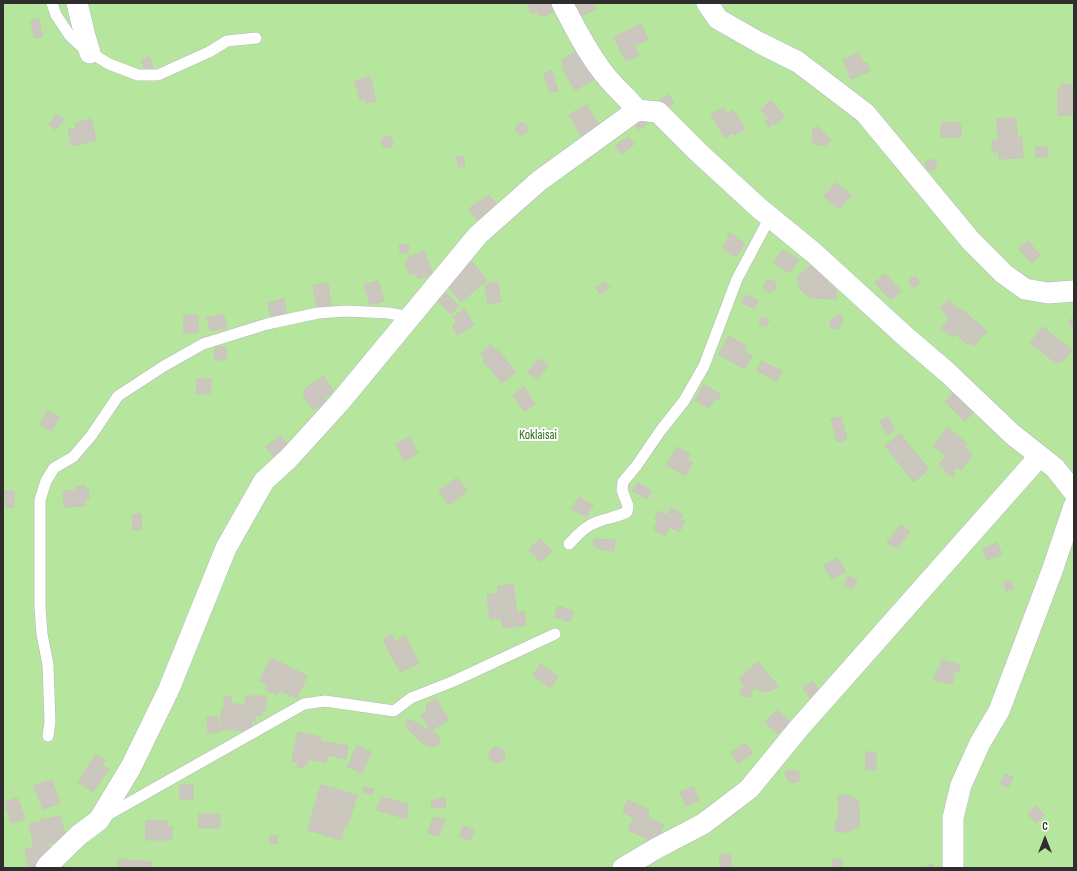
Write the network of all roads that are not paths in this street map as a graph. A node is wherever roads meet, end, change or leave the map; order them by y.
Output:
1 (52, 3) edge
2 (77, 3) edge
3 (562, 3) edge
4 (707, 3) edge
5 (256, 38) dead end
6 (90, 53) junction
7 (637, 110) junction
8 (770, 217) junction
9 (1074, 291) edge
10 (411, 317) junction
11 (1040, 457) junction
12 (1074, 492) edge
13 (1074, 506) edge
14 (569, 544) dead end
15 (555, 634) dead end
16 (48, 736) dead end
17 (99, 820) junction
18 (46, 868) edge
19 (623, 868) edge
20 (953, 868) edge

1 - 6 lane
2 - 6 street
3 - 7 street
4 - 9 street
5 - 6 lane
7 - 8 street
7 - 10 street
8 - 11 street
8 - 14 lane
10 - 16 lane
10 - 17 street
11 - 12 street
11 - 19 street
13 - 20 street
15 - 17 lane
17 - 18 street

